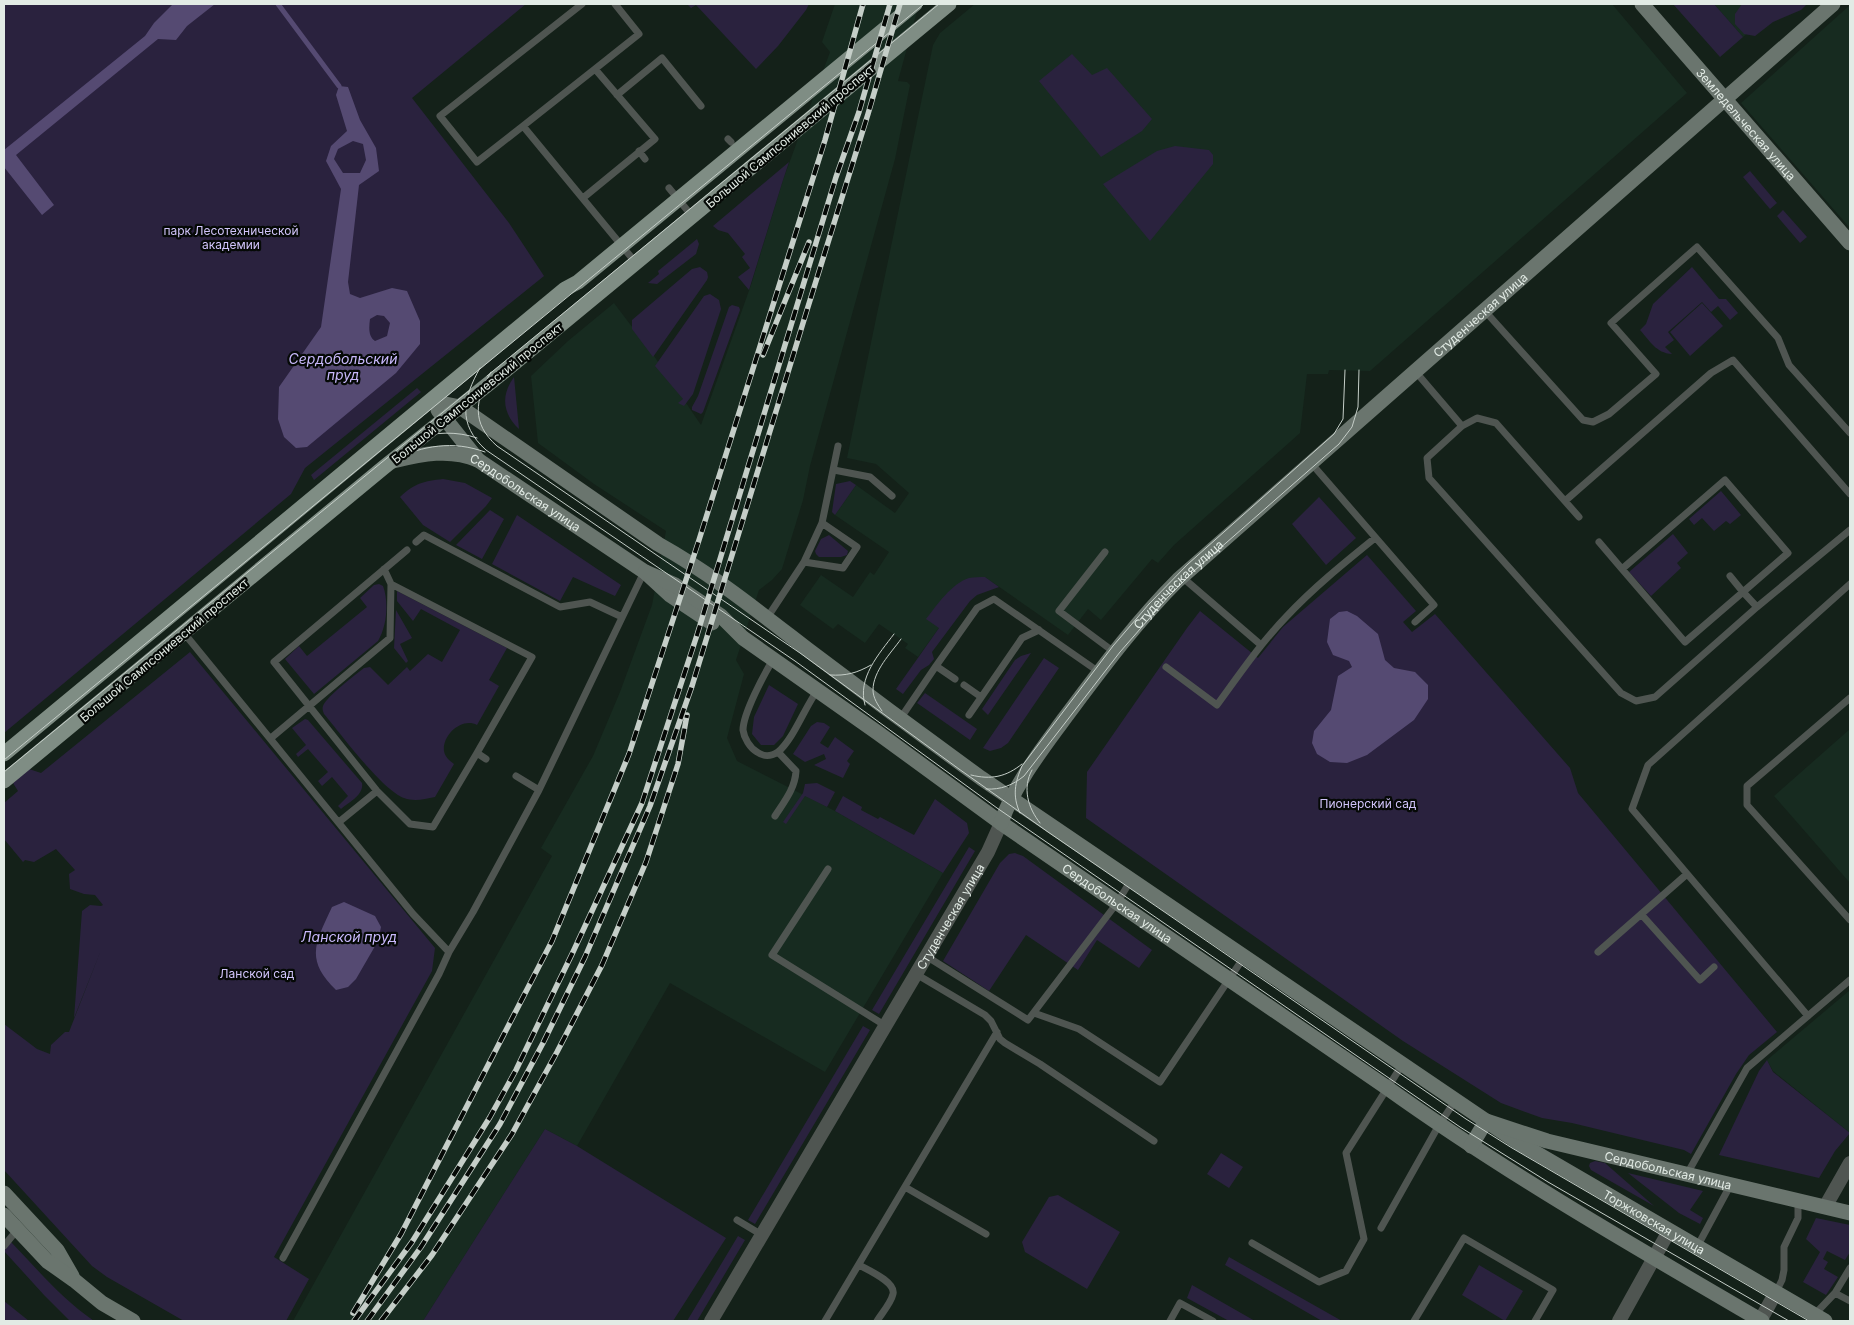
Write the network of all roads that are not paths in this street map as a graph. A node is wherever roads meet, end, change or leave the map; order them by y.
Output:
1 (582, 4) edge
2 (615, 4) edge
3 (915, 4) edge
4 (949, 4) edge
5 (1642, 4) edge
6 (1833, 4) edge
7 (594, 69) junction
8 (617, 95) junction
9 (1724, 99) junction
10 (701, 106) dead end
11 (523, 126) junction
12 (639, 151) junction
13 (645, 159) dead end
14 (674, 194) junction
15 (583, 198) junction
16 (693, 216) junction
17 (1850, 243) edge
18 (622, 246) junction
19 (636, 263) junction
20 (1484, 310) junction
21 (1414, 371) junction
22 (431, 401) junction
23 (460, 407) junction
24 (446, 418) junction
25 (1462, 426) junction
26 (1850, 433) edge
27 (838, 446) dead end
28 (478, 460) junction
29 (393, 461) junction
30 (1310, 463) junction
31 (834, 470) junction
32 (1850, 494) edge
33 (892, 496) dead end
34 (1564, 502) junction
35 (1579, 517) dead end
36 (822, 523) junction
37 (1850, 530) edge
38 (1375, 538) junction
39 (416, 542) dead end
40 (1599, 542) dead end
41 (407, 550) dead end
42 (1105, 552) dead end
43 (804, 562) junction
44 (384, 569) junction
45 (1622, 569) junction
46 (645, 572) junction
47 (1730, 576) dead end
48 (1182, 577) junction
49 (391, 584) junction
50 (1850, 584) edge
51 (1743, 592) junction
52 (1757, 608) junction
53 (763, 615) junction
54 (622, 617) junction
55 (1415, 622) dead end
56 (1039, 630) junction
57 (184, 633) junction
58 (1261, 646) junction
59 (1114, 652) junction
60 (773, 660) junction
61 (936, 666) junction
62 (1166, 666) dead end
63 (1099, 672) junction
64 (955, 679) dead end
65 (964, 685) dead end
66 (817, 690) junction
67 (981, 697) junction
68 (1850, 698) edge
69 (309, 708) junction
70 (969, 715) dead end
71 (900, 719) junction
72 (271, 738) junction
73 (778, 752) junction
74 (477, 753) junction
75 (4, 754) edge
76 (486, 759) dead end
77 (516, 776) dead end
78 (4, 781) edge
79 (539, 790) junction
80 (377, 791) junction
81 (1011, 798) junction
82 (774, 816) dead end
83 (339, 822) junction
84 (1001, 824) junction
85 (828, 869) dead end
86 (1687, 874) junction
87 (1131, 880) junction
88 (1117, 903) junction
89 (1642, 914) junction
90 (1850, 920) edge
91 (449, 952) junction
92 (1598, 952) dead end
93 (926, 955) junction
94 (1244, 957) junction
95 (1714, 967) dead end
96 (915, 973) junction
97 (1229, 980) junction
98 (1850, 980) edge
99 (1034, 1012) junction
100 (1808, 1016) junction
101 (886, 1026) junction
102 (997, 1032) junction
103 (1402, 1065) junction
104 (1386, 1087) junction
105 (1455, 1101) junction
106 (1486, 1121) junction
107 (1439, 1125) junction
108 (1154, 1142) dead end
109 (1471, 1146) junction
110 (1850, 1163) edge
111 (1687, 1174) junction
112 (1731, 1184) junction
113 (905, 1187) junction
114 (4, 1193) edge
115 (1798, 1200) junction
116 (1826, 1207) junction
117 (1850, 1213) edge
118 (4, 1215) edge
119 (737, 1220) dead end
120 (1381, 1228) dead end
121 (17, 1230) junction
122 (1669, 1231) junction
123 (986, 1234) dead end
124 (762, 1235) junction
125 (1252, 1243) dead end
126 (4, 1246) edge
127 (1697, 1247) junction
128 (1655, 1257) junction
129 (283, 1258) dead end
130 (859, 1264) junction
131 (1850, 1268) edge
132 (74, 1280) junction
133 (1776, 1292) junction
134 (1835, 1293) junction
135 (1850, 1301) edge
136 (1820, 1318) edge
137 (134, 1321) edge
138 (711, 1321) edge
139 (825, 1321) edge
140 (877, 1321) edge
141 (1170, 1321) edge
142 (1213, 1321) edge
143 (1414, 1321) edge
144 (1535, 1321) edge
145 (1619, 1321) edge
146 (1761, 1321) edge

1 - 11 lane
2 - 7 lane
3 - 14 main road, Большой Сампсониевский проспект
4 - 16 main road, Большой Сампсониевский проспект
5 - 9 main road, Земледельческая улица
6 - 9 main road, Студенческая улица
7 - 8 lane
7 - 11 lane
8 - 10 lane
8 - 12 lane
9 - 17 main road, Земледельческая улица
9 - 20 main road, Студенческая улица
11 - 15 lane
12 - 13 lane
12 - 15 lane
14 - 16 lane
14 - 18 main road, Большой Сампсониевский проспект
15 - 18 lane
16 - 19 main road, Большой Сампсониевский проспект
18 - 19 lane
18 - 22 main road, Большой Сампсониевский проспект
19 - 23 main road, Большой Сампсониевский проспект
20 - 21 main road, Студенческая улица
20 - 26 lane
21 - 25 lane
21 - 30 main road, Студенческая улица
22 - 23 main road, Сердобольская улица
22 - 24 main road
22 - 75 main road, Большой Сампсониевский проспект
23 - 24 main road, Большой Сампсониевский проспект
23 - 53 main road, Сердобольская улица
24 - 28 main road
24 - 29 main road, Большой Сампсониевский проспект
25 - 34 lane
25 - 52 lane
27 - 31 lane
28 - 29 main road, Сердобольская улица
28 - 46 main road, Сердобольская улица
29 - 57 main road, Большой Сампсониевский проспект
30 - 38 lane
30 - 48 main road, Студенческая улица
31 - 33 lane
31 - 36 lane
32 - 34 lane
34 - 35 lane
36 - 43 lane
36 - 43 lane
37 - 52 lane
38 - 55 lane
38 - 58 lane
39 - 54 lane
40 - 45 lane
41 - 44 lane
42 - 59 lane
43 - 53 lane
44 - 49 lane
44 - 69 lane
45 - 51 lane
45 - 51 lane
46 - 54 lane
46 - 60 main road, Сердобольская улица
47 - 51 lane
48 - 58 lane
48 - 59 main road, Студенческая улица
49 - 69 lane
49 - 74 lane
50 - 86 lane
51 - 52 lane
53 - 71 main road, Сердобольская улица
54 - 79 lane
56 - 61 lane
56 - 63 lane
56 - 67 lane
57 - 72 lane
57 - 78 main road, Большой Сампсониевский проспект
58 - 62 lane
59 - 63 main road, Студенческая улица
60 - 66 main road, Сердобольская улица
60 - 73 lane
61 - 64 lane
61 - 71 lane
63 - 81 main road, Студенческая улица
65 - 67 lane
66 - 73 lane
66 - 84 main road, Сердобольская улица
67 - 70 lane
68 - 90 lane
69 - 72 lane
69 - 80 lane
71 - 81 main road, Сердобольская улица
72 - 83 lane
73 - 82 lane
74 - 76 lane
74 - 80 lane
77 - 79 lane
79 - 91 lane
80 - 83 lane
81 - 84 main road, Студенческая улица
81 - 87 main road, Сердобольская улица
83 - 91 lane
84 - 88 main road, Сердобольская улица
84 - 93 street, Студенческая улица
85 - 101 lane
86 - 89 lane
86 - 100 lane
87 - 88 lane
87 - 94 main road, Сердобольская улица
88 - 97 main road, Сердобольская улица
88 - 99 lane
89 - 92 lane
89 - 95 lane
91 - 129 lane
93 - 96 street, Студенческая улица
93 - 99 lane
94 - 97 lane
94 - 103 main road, Сердобольская улица
96 - 101 street, Студенческая улица
96 - 102 lane
97 - 99 lane
97 - 104 main road, Сердобольская улица
98 - 100 lane
100 - 111 lane
101 - 124 street, Студенческая улица
102 - 108 lane
102 - 113 lane
103 - 104 lane
103 - 105 main road, Сердобольская улица
104 - 107 main road, Сердобольская улица
104 - 125 lane
105 - 106 main road, Сердобольская улица
105 - 107 lane
106 - 109 main road
106 - 111 main road, Сердобольская улица
106 - 122 main road, Торжковская улица
107 - 109 main road, Сердобольская улица
107 - 120 lane
109 - 128 main road
110 - 116 street
111 - 112 main road, Сердобольская улица
112 - 115 main road, Сердобольская улица
112 - 127 lane
113 - 123 lane
113 - 130 lane
114 - 132 main road
115 - 116 main road, Сердобольская улица
115 - 133 lane
116 - 117 main road, Сердобольская улица
118 - 121 main road
119 - 124 lane
121 - 126 lane
121 - 132 main road
122 - 127 main road, Торжковская улица
122 - 128 street
124 - 138 street, Студенческая улица
127 - 133 main road, Торжковская улица
128 - 145 street
128 - 146 main road
130 - 139 lane
130 - 140 lane
131 - 134 lane
132 - 137 main road
133 - 136 main road, Торжковская улица
133 - 146 street
134 - 135 lane
134 - 136 lane
141 - 142 lane
143 - 144 lane

